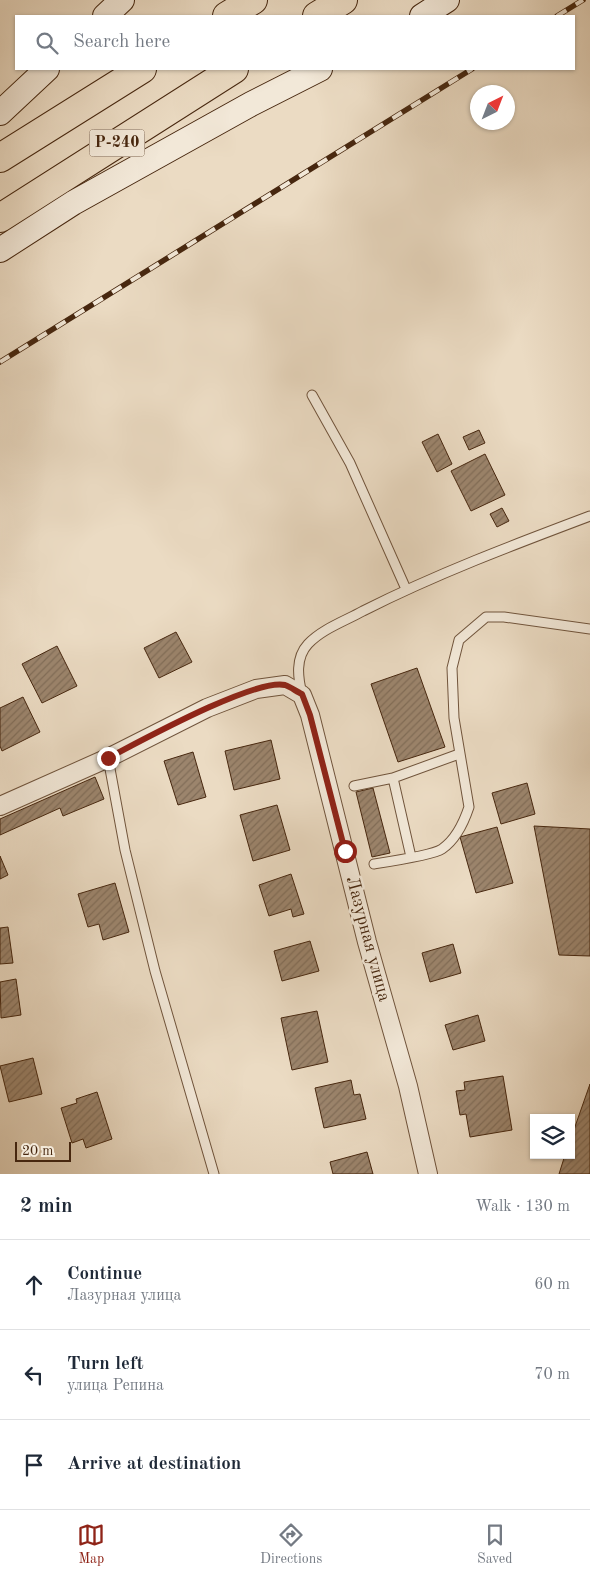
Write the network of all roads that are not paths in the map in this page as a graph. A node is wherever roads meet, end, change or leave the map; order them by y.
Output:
1 (122, 0) edge
2 (253, 0) edge
3 (343, 0) edge
4 (447, 0) edge
5 (105, 15) edge
6 (229, 15) edge
7 (319, 15) edge
8 (424, 15) edge
9 (47, 70) edge
10 (140, 70) edge
11 (232, 70) edge
12 (318, 70) edge
13 (0, 113) edge
14 (0, 158) edge
15 (0, 218) edge
16 (0, 250) edge
17 (312, 395) dead end
18 (590, 516) edge
19 (406, 589) junction
20 (590, 629) edge
21 (302, 694) junction
22 (459, 754) junction
23 (108, 758) junction
24 (393, 778) junction
25 (354, 786) dead end
26 (0, 806) edge
27 (412, 857) junction
28 (374, 864) dead end
29 (214, 1174) edge
30 (428, 1174) edge

1 - 5 street
2 - 6 highway
3 - 7 highway
4 - 8 street
9 - 13 street
10 - 14 highway, Р-240
11 - 15 highway, Р-240
12 - 16 street
17 - 19 lane
18 - 19 lane
19 - 21 lane
20 - 22 lane
21 - 23 street
21 - 30 street, Лазурная улица
22 - 24 lane
22 - 27 lane
23 - 26 street
23 - 29 lane
24 - 25 lane
24 - 27 lane
27 - 28 lane

